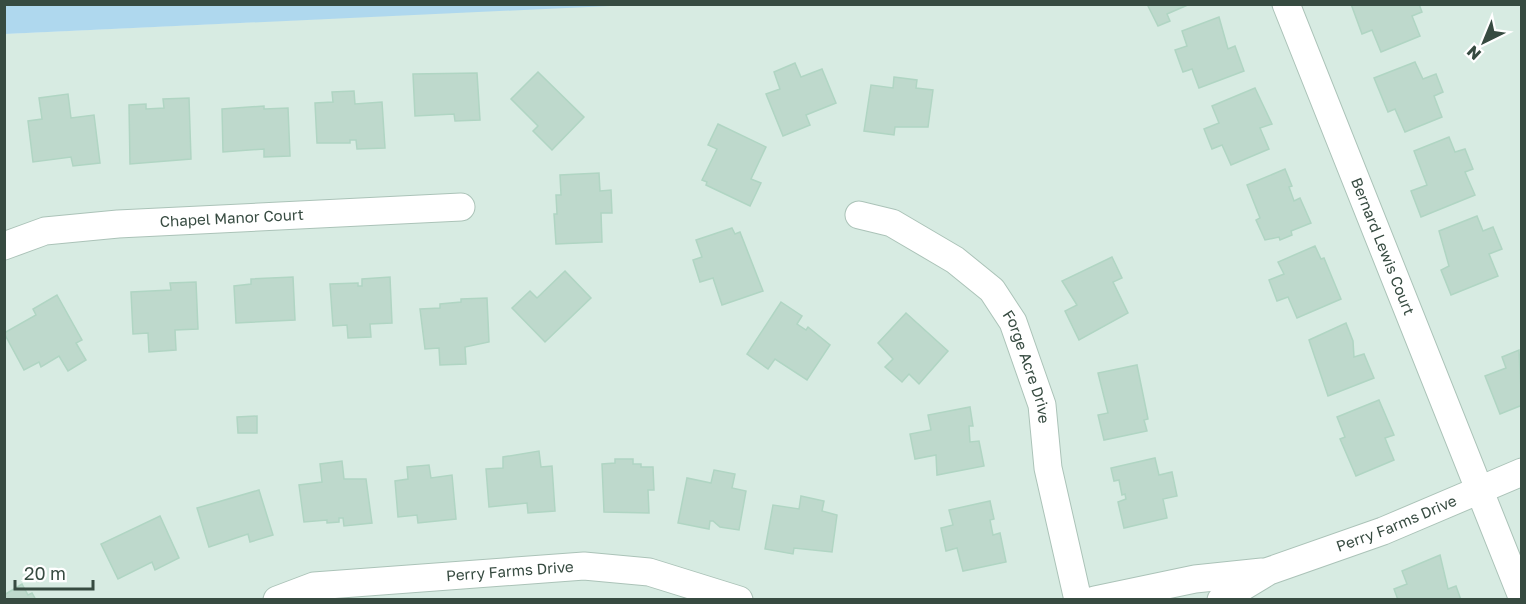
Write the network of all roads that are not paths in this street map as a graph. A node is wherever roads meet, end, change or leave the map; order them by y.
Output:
1 (1286, 4) edge
2 (461, 207) dead end
3 (859, 215) dead end
4 (4, 246) edge
5 (1521, 472) edge
6 (1480, 489) junction
7 (1269, 571) junction
8 (1521, 597) edge
9 (277, 600) edge
10 (739, 600) edge
11 (1078, 600) edge
12 (1095, 600) edge
13 (1221, 600) edge

1 - 6 street, Bernard Lewis Court
2 - 4 street, Chapel Manor Court
3 - 11 street, Forge Acre Drive
5 - 6 street, Perry Farms Drive
6 - 7 street, Perry Farms Drive
6 - 8 street, Bernard Lewis Court
7 - 12 street, Perry Farms Drive
7 - 13 street, Perry Farms Drive
9 - 10 street, Perry Farms Drive

